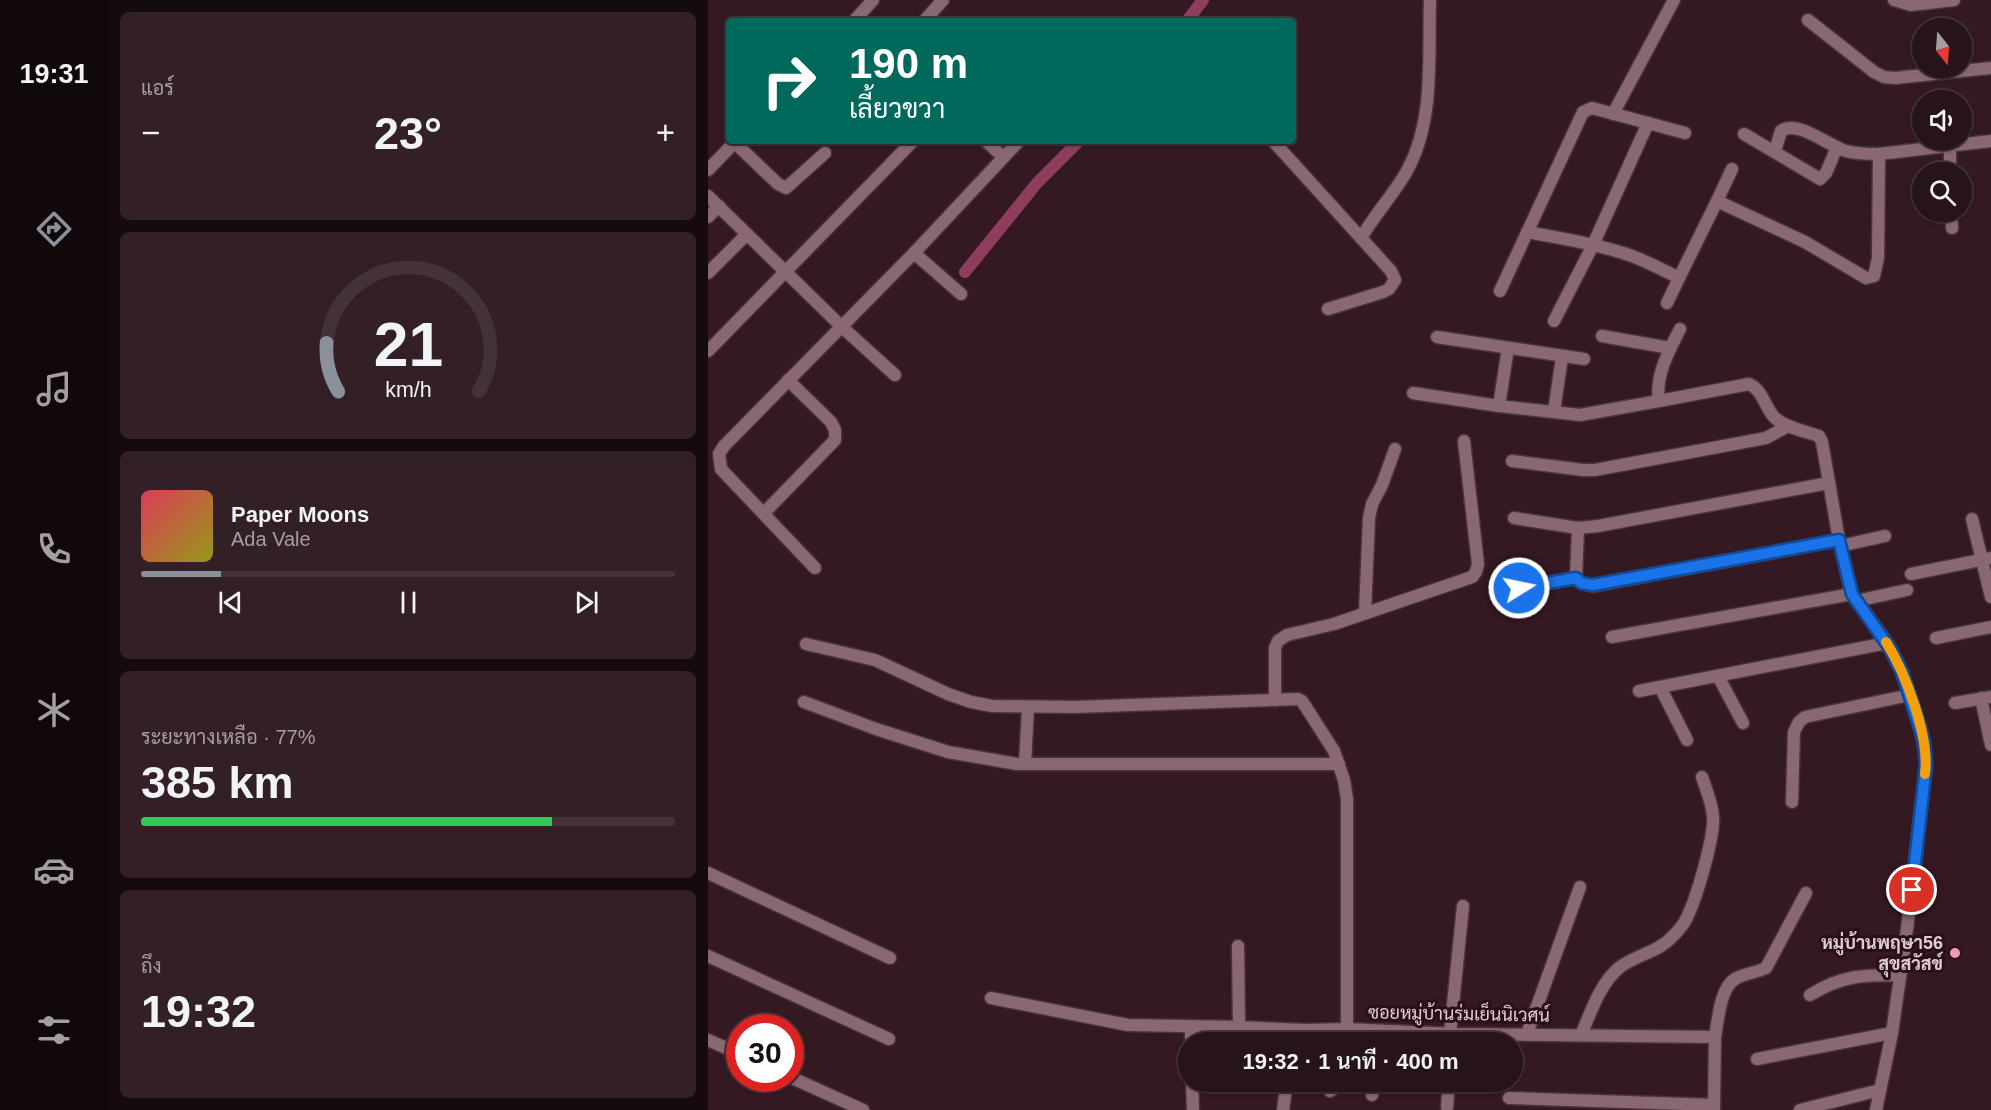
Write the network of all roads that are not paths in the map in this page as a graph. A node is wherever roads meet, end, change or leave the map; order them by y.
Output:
1 (873, 0) edge
2 (943, 0) edge
3 (1430, 0) edge
4 (1674, 0) edge
5 (1894, 0) edge
6 (1954, 0) edge
7 (858, 18) edge
8 (927, 18) edge
9 (1808, 20) dead end
10 (1991, 68) edge
11 (1613, 114) junction
12 (1647, 123) junction
13 (1685, 133) dead end
14 (1744, 134) dead end
15 (1991, 141) edge
16 (733, 144) edge
17 (737, 144) edge
18 (910, 144) edge
19 (989, 144) edge
20 (1015, 144) edge
21 (1276, 144) edge
22 (1972, 144) edge
23 (1837, 147) junction
24 (1914, 150) edge
25 (1775, 151) junction
26 (825, 153) dead end
27 (1879, 153) junction
28 (1003, 157) junction
29 (1731, 169) dead end
30 (708, 170) edge
31 (708, 196) edge
32 (1717, 201) junction
33 (719, 206) junction
34 (708, 217) edge
35 (1952, 222) edge
36 (1952, 228) dead end
37 (1527, 232) junction
38 (747, 234) junction
39 (1361, 238) junction
40 (1593, 245) junction
41 (914, 253) junction
42 (786, 272) junction
43 (708, 273) edge
44 (1679, 278) junction
45 (1500, 291) dead end
46 (961, 294) dead end
47 (1667, 303) dead end
48 (1328, 309) dead end
49 (1554, 321) dead end
50 (842, 327) junction
51 (1680, 328) dead end
52 (1437, 336) dead end
53 (1602, 336) dead end
54 (1508, 348) junction
55 (1670, 348) junction
56 (708, 351) edge
57 (1562, 357) junction
58 (1584, 359) dead end
59 (895, 375) dead end
60 (788, 380) junction
61 (1413, 393) dead end
62 (1659, 401) junction
63 (1499, 406) junction
64 (1554, 411) junction
65 (1788, 426) junction
66 (1464, 441) dead end
67 (1395, 449) dead end
68 (1512, 461) dead end
69 (1829, 483) junction
70 (764, 513) junction
71 (1514, 518) dead end
72 (1972, 519) dead end
73 (1578, 528) junction
74 (1885, 536) dead end
75 (1839, 543) junction
76 (1987, 559) edge
77 (815, 568) dead end
78 (1911, 574) dead end
79 (1576, 578) junction
80 (1519, 588) dead end
81 (1907, 590) dead end
82 (1854, 597) junction
83 (1991, 597) edge
84 (1365, 612) junction
85 (1991, 627) edge
86 (1612, 638) dead end
87 (1936, 638) dead end
88 (1887, 643) junction
89 (806, 644) dead end
90 (1718, 676) junction
91 (1660, 687) junction
92 (1639, 691) dead end
93 (1910, 695) junction
94 (1986, 698) edge
95 (1275, 700) junction
96 (804, 702) dead end
97 (1955, 703) dead end
98 (1028, 707) junction
99 (1743, 723) dead end
100 (1687, 740) dead end
101 (1991, 746) edge
102 (1025, 764) junction
103 (1339, 764) junction
104 (1702, 777) dead end
105 (1792, 802) dead end
106 (708, 873) edge
107 (1580, 887) dead end
108 (1806, 893) dead end
109 (1463, 906) dead end
110 (1238, 946) dead end
111 (708, 956) edge
112 (890, 958) dead end
113 (1900, 975) junction
114 (1810, 995) dead end
115 (991, 998) dead end
116 (1239, 1027) junction
117 (1191, 1028) junction
118 (1191, 1032) edge
119 (1269, 1032) edge
120 (1352, 1032) edge
121 (1452, 1032) edge
122 (1892, 1033) junction
123 (1523, 1034) edge
124 (1527, 1034) junction
125 (1581, 1035) junction
126 (1715, 1037) junction
127 (889, 1039) dead end
128 (708, 1040) edge
129 (726, 1048) edge
130 (1757, 1059) dead end
131 (804, 1083) edge
132 (1880, 1090) junction
133 (1192, 1092) edge
134 (1286, 1092) edge
135 (1372, 1092) edge
136 (1448, 1092) edge
137 (1372, 1095) dead end
138 (1509, 1098) dead end
139 (1447, 1107) dead end
140 (1714, 1107) edge
141 (863, 1110) edge
142 (1193, 1110) edge
143 (1283, 1110) edge
144 (1800, 1110) edge
145 (1876, 1110) edge

1 - 7 street
2 - 8 street
3 - 39 street
4 - 11 street
5 - 6 street
9 - 10 street
11 - 12 street
11 - 37 street
12 - 13 street
12 - 40 street
14 - 25 street
15 - 22 street
16 - 30 street
17 - 26 street
18 - 42 street
19 - 28 street
20 - 28 street
21 - 39 street
23 - 25 street
23 - 25 street
23 - 27 street
24 - 27 street
27 - 32 street
28 - 41 street
29 - 32 street
31 - 33 street
32 - 44 street
33 - 34 street
33 - 38 street
35 - 36 street
37 - 40 street
37 - 45 street
38 - 42 street
38 - 43 street
39 - 48 street
40 - 44 street
40 - 49 street
41 - 46 street
41 - 50 street
42 - 50 street
42 - 56 street
44 - 47 street
50 - 59 street
50 - 60 street
51 - 55 street
52 - 54 street
53 - 55 street
54 - 57 street
54 - 63 street
55 - 62 street
57 - 58 street
57 - 64 street
60 - 70 street
60 - 70 street
61 - 63 street
62 - 64 street
62 - 65 street
63 - 64 street
65 - 68 street
65 - 69 street
66 - 84 street
67 - 84 street
69 - 73 street
69 - 75 street
70 - 77 street
71 - 73 street
72 - 76 street
73 - 79 street
74 - 75 street
75 - 79 street
75 - 82 street
76 - 78 street
76 - 83 street
79 - 80 street
81 - 82 street
82 - 86 street
82 - 88 street
84 - 95 street
85 - 87 street
88 - 90 street
88 - 93 street
89 - 98 street
90 - 91 street
90 - 99 street
91 - 92 street
91 - 100 street
93 - 105 street
93 - 113 street
94 - 97 street
94 - 101 street
95 - 98 street
95 - 103 street
96 - 102 street
98 - 102 street
102 - 103 street
103 - 120 street
104 - 125 street
106 - 112 street
107 - 124 street
108 - 126 street
109 - 121 street
110 - 116 street
111 - 127 street
113 - 114 street
113 - 122 street
115 - 117 street, ซอยหมู่บ้านร่มเย็นนิเวศน์
116 - 117 street, ซอยหมู่บ้านร่มเย็นนิเวศน์
116 - 119 street, ซอยหมู่บ้านร่มเย็นนิเวศน์
117 - 118 street
122 - 130 street
122 - 132 street
123 - 124 street, ซอยหมู่บ้านร่มเย็นนิเวศน์
124 - 125 street, ซอยหมู่บ้านร่มเย็นนิเวศน์
125 - 126 street, ซอยหมู่บ้านร่มเย็นนิเวศน์
126 - 140 street
128 - 129 street
131 - 141 street
132 - 144 street
132 - 145 street
133 - 142 street
134 - 143 street
135 - 137 street
136 - 139 street
138 - 140 street

